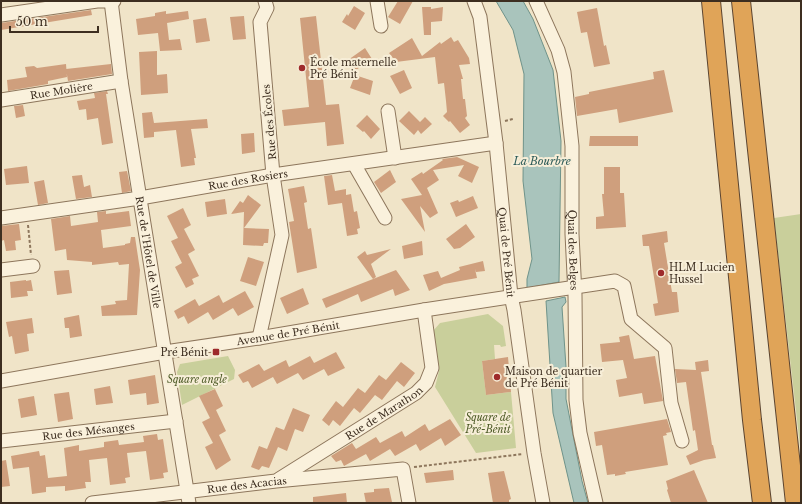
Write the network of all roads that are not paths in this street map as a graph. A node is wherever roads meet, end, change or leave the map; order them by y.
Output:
1 (111, 1) edge
2 (114, 1) edge
3 (265, 1) edge
4 (377, 1) edge
5 (474, 1) edge
6 (536, 1) edge
7 (711, 1) edge
8 (740, 1) edge
9 (1, 15) edge
10 (381, 26) dead end
11 (121, 81) junction
12 (1, 100) edge
13 (388, 111) dead end
14 (496, 143) junction
15 (395, 158) junction
16 (354, 164) junction
17 (273, 175) junction
18 (140, 198) junction
19 (1, 218) edge
20 (385, 218) dead end
21 (33, 266) road end
22 (1, 270) edge
23 (571, 288) junction
24 (511, 296) junction
25 (424, 310) junction
26 (259, 338) junction
27 (165, 352) junction
28 (1, 381) edge
29 (176, 421) junction
30 (1, 441) edge
31 (682, 441) dead end
32 (276, 481) junction
33 (188, 497) edge
34 (92, 503) edge
35 (409, 503) edge
36 (543, 503) edge
37 (596, 503) edge
38 (762, 503) edge
39 (795, 503) edge

1 - 2 street
1 - 9 street
1 - 11 street, Rue de l'Hôtel de Ville
3 - 17 street, Rue des Écoles
4 - 10 street
5 - 14 street, Quai de Pré Bénit
6 - 23 street, Quai des Belges
7 - 38 highway
8 - 39 highway
11 - 12 street, Rue Molière
11 - 18 street, Rue de l'Hôtel de Ville
13 - 15 street
14 - 15 street, Rue des Rosiers
14 - 24 street, Quai de Pré Bénit
15 - 16 street, Rue des Rosiers
16 - 17 street, Rue des Rosiers
16 - 20 street
17 - 18 street, Rue des Rosiers
17 - 26 street, Rue des Écoles
18 - 19 street, Rue des Rosiers
18 - 27 street, Rue de l'Hôtel de Ville
21 - 22 street
23 - 24 street, Avenue de Pré Bénit
23 - 31 street, Avenue de Pré Bénit
23 - 37 street, Quai des Belges
24 - 25 street, Avenue de Pré Bénit
24 - 36 street, Quai de Pré Bénit
25 - 26 street, Avenue de Pré Bénit
25 - 32 street, Rue de Marathon
26 - 27 street, Avenue de Pré Bénit
27 - 28 street, Avenue de Pré Bénit
27 - 29 street, Rue de l'Hôtel de Ville
29 - 30 street, Rue des Mésanges
29 - 33 street, Rue de l'Hôtel de Ville
32 - 33 street, Rue des Acacias
32 - 35 street, Rue des Acacias
33 - 34 street, Rue des Acacias

